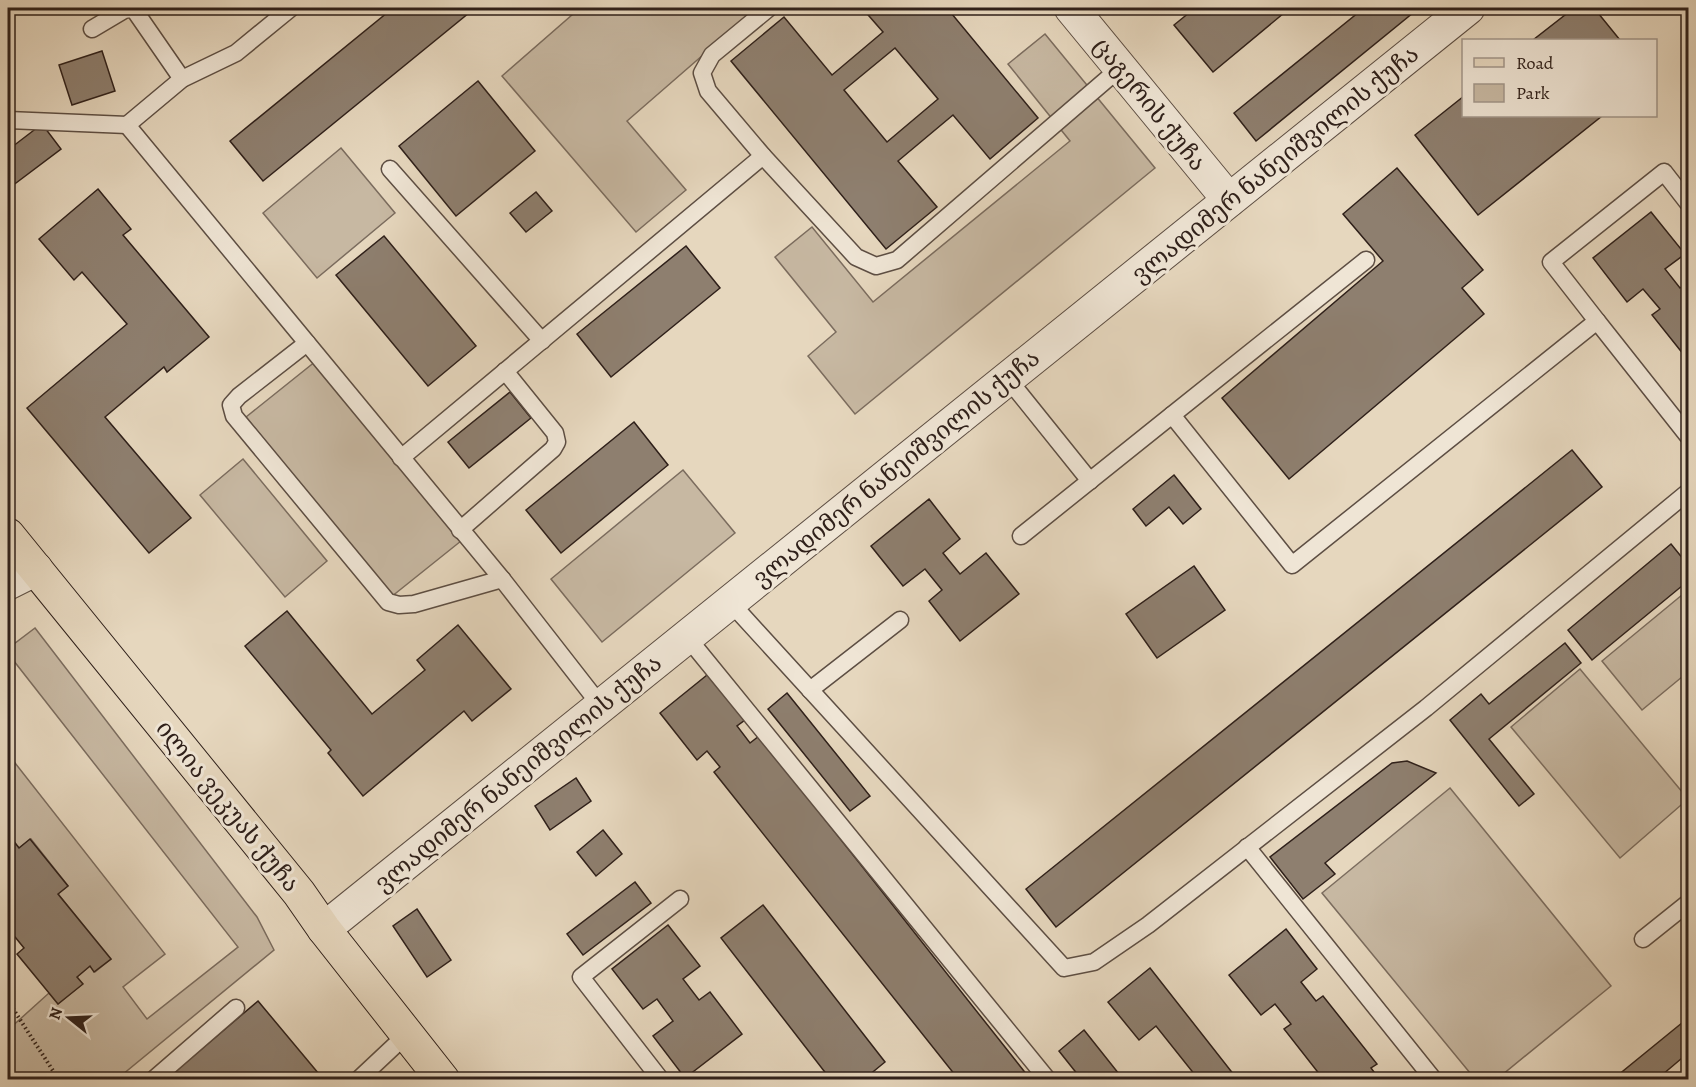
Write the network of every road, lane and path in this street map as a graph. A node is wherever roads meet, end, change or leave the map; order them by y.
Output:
1 (291, 8) edge
2 (769, 8) edge
3 (1071, 8) edge
4 (1468, 8) edge
5 (92, 29) dead end
6 (1120, 68) junction
7 (182, 79) junction
8 (8, 120) edge
9 (127, 125) junction
10 (763, 156) junction
11 (390, 169) dead end
12 (1229, 200) junction
13 (1689, 203) edge
14 (1366, 260) dead end
15 (1597, 321) junction
16 (542, 341) junction
17 (307, 343) junction
18 (506, 371) junction
19 (1008, 379) junction
20 (1172, 415) junction
21 (1689, 436) edge
22 (401, 458) junction
23 (1090, 481) junction
24 (1689, 492) edge
25 (460, 530) junction
26 (8, 535) edge
27 (1021, 536) dead end
28 (22, 576) edge
29 (502, 579) junction
30 (730, 602) junction
31 (900, 620) dead end
32 (687, 637) junction
33 (810, 690) junction
34 (601, 706) junction
35 (1246, 847) junction
36 (680, 899) dead end
37 (1689, 903) edge
38 (324, 929) junction
39 (1643, 939) dead end
40 (8, 1001) edge
41 (236, 1008) dead end
42 (407, 1034) junction
43 (59, 1080) edge
44 (153, 1080) edge
45 (358, 1080) edge
46 (443, 1080) edge
47 (661, 1080) edge
48 (1048, 1080) edge
49 (1434, 1080) edge

1 - 7 lane
2 - 10 lane
3 - 6 street, ცაგერის ქუჩა
4 - 12 street, ვლადიმერ ნანეიშვილის ქუჩა
5 - 7 lane
6 - 10 lane
6 - 12 street, ცაგერის ქუჩა
7 - 9 lane
8 - 9 lane
9 - 17 lane
10 - 16 lane
11 - 16 lane
12 - 19 street, ვლადიმერ ნანეიშვილის ქუჩა
13 - 15 lane
14 - 20 lane
15 - 20 lane
15 - 21 lane
16 - 18 lane
17 - 22 lane
17 - 29 lane
18 - 22 lane
18 - 25 lane
19 - 23 lane
19 - 30 street, ვლადიმერ ნანეიშვილის ქუჩა
20 - 23 lane
22 - 25 lane
23 - 27 lane
24 - 35 lane
25 - 29 lane
26 - 28 main road, ილია ვეკუას ქუჩა
28 - 38 main road, ილია ვეკუას ქუჩა
29 - 34 lane
30 - 32 street, ვლადიმერ ნანეიშვილის ქუჩა
30 - 33 lane
31 - 33 lane
32 - 34 street, ვლადიმერ ნანეიშვილის ქუჩა
32 - 48 lane
33 - 35 lane
34 - 38 street, ვლადიმერ ნანეიშვილის ქუჩა
35 - 49 lane
36 - 47 lane
37 - 39 lane
38 - 42 main road, ილია ვეკუას ქუჩა
40 - 43 path
41 - 44 lane
42 - 45 lane
42 - 46 main road, ილია ვეკუას ქუჩა

